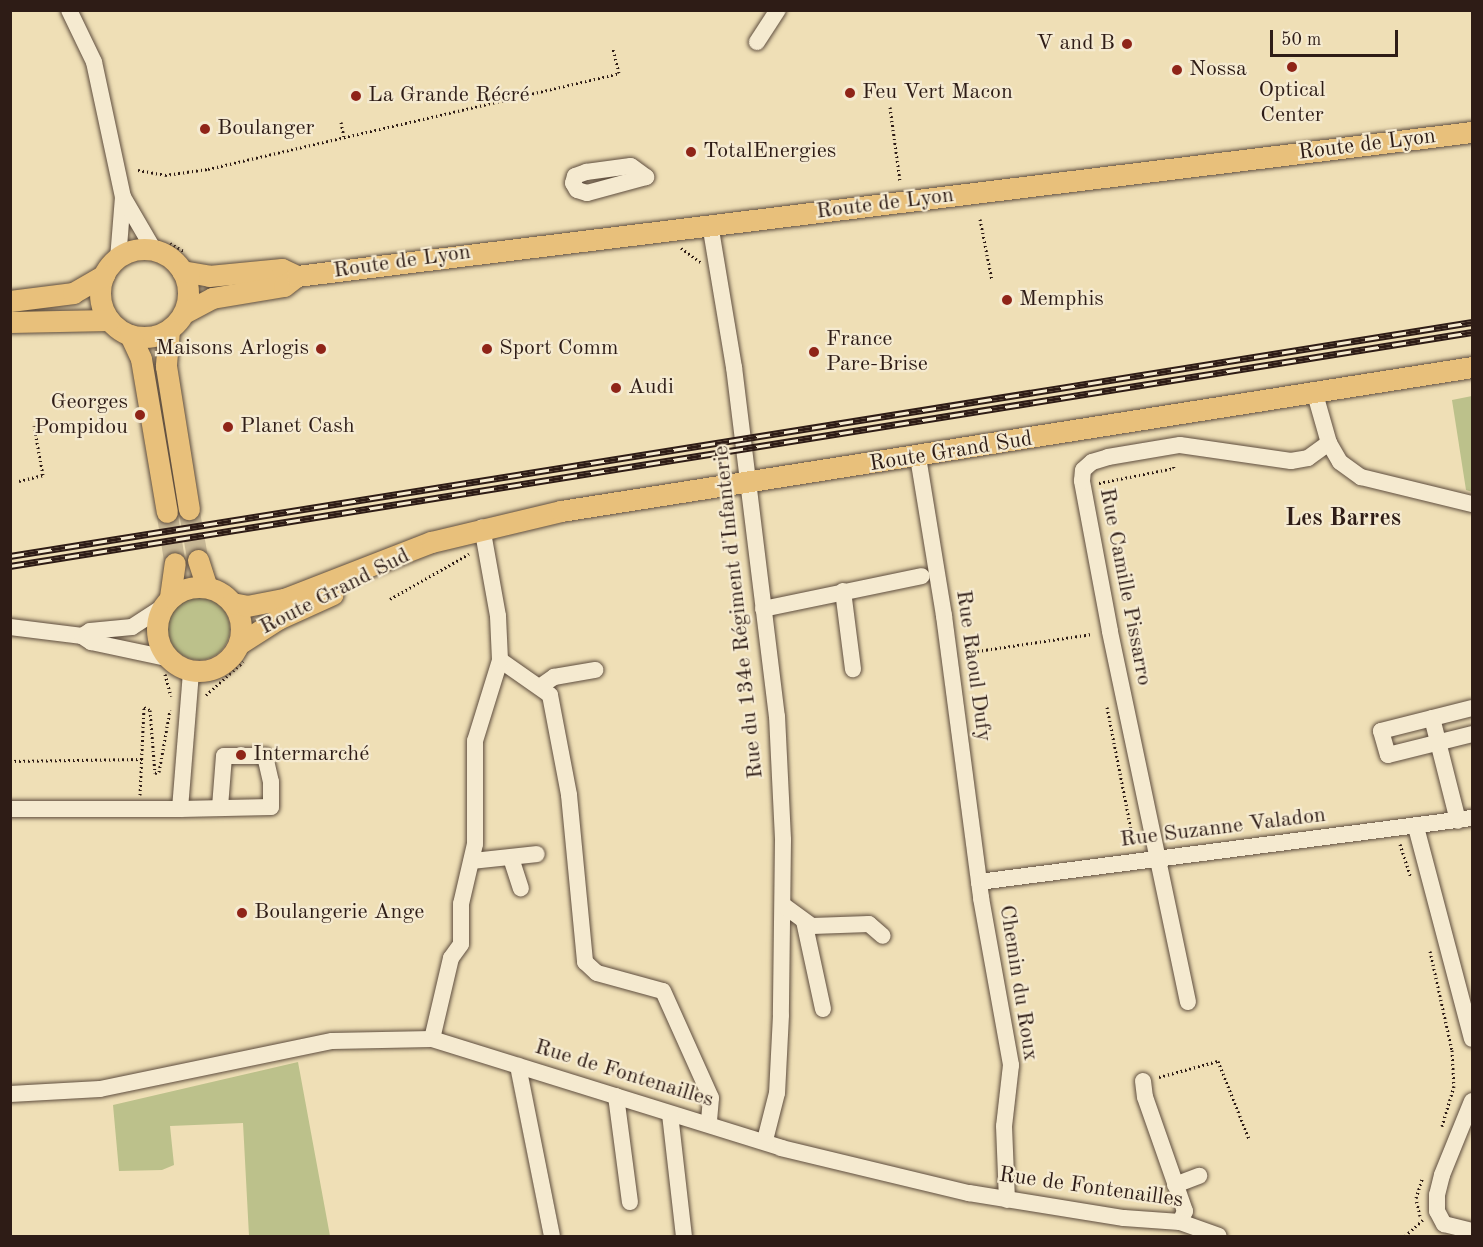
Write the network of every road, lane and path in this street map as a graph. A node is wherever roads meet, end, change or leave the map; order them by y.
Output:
1 (69, 10) edge
2 (778, 10) edge
3 (757, 42) dead end
4 (613, 49) dead end
5 (890, 107) dead end
6 (341, 122) dead end
7 (1473, 132) edge
8 (344, 137) junction
9 (138, 170) dead end
10 (900, 181) dead end
11 (123, 197) junction
12 (980, 219) dead end
13 (710, 224) junction
14 (161, 245) junction
15 (670, 250) dead end
16 (118, 259) junction
17 (188, 264) junction
18 (104, 276) junction
19 (297, 276) junction
20 (720, 280) junction
21 (992, 280) dead end
22 (10, 301) edge
23 (184, 313) junction
24 (109, 320) junction
25 (10, 322) edge
26 (169, 330) junction
27 (130, 335) junction
28 (1473, 367) edge
29 (1315, 394) junction
30 (34, 426) dead end
31 (1329, 443) junction
32 (918, 457) junction
33 (19, 481) dead end
34 (749, 483) junction
35 (1473, 504) edge
36 (189, 508) tunnel mouth
37 (167, 512) tunnel mouth
38 (483, 536) junction
39 (431, 542) junction
40 (198, 560) tunnel mouth
41 (176, 563) tunnel mouth
42 (922, 576) dead end
43 (207, 587) junction
44 (843, 591) junction
45 (390, 599) dead end
46 (165, 603) junction
47 (232, 603) junction
48 (763, 609) junction
49 (10, 627) edge
50 (1110, 631) junction
51 (82, 636) junction
52 (243, 649) junction
53 (949, 655) junction
54 (500, 660) junction
55 (164, 664) junction
56 (853, 669) dead end
57 (595, 670) dead end
58 (191, 672) junction
59 (541, 686) junction
60 (203, 704) dead end
61 (1473, 708) edge
62 (1432, 718) junction
63 (1473, 734) edge
64 (1438, 743) junction
65 (142, 759) junction
66 (10, 760) edge
67 (128, 796) dead end
68 (220, 807) dead end
69 (10, 809) edge
70 (180, 809) junction
71 (1465, 820) edge
72 (1416, 827) junction
73 (1396, 829) junction
74 (537, 854) dead end
75 (511, 858) junction
76 (1157, 859) junction
77 (472, 861) junction
78 (979, 882) junction
79 (1413, 885) dead end
80 (521, 888) dead end
81 (783, 905) junction
82 (804, 921) junction
83 (883, 936) dead end
84 (1427, 940) dead end
85 (1188, 1002) dead end
86 (823, 1009) dead end
87 (432, 1039) junction
88 (1473, 1039) edge
89 (518, 1066) junction
90 (1143, 1081) joint
91 (10, 1094) edge
92 (616, 1096) junction
93 (1473, 1101) edge
94 (670, 1114) junction
95 (709, 1122) junction
96 (1438, 1136) dead end
97 (1249, 1139) dead end
98 (765, 1140) junction
99 (1427, 1167) dead end
100 (1199, 1176) dead end
101 (1175, 1185) junction
102 (1007, 1200) junction
103 (630, 1202) dead end
104 (1437, 1211) junction
105 (1422, 1221) junction
106 (1180, 1222) junction
107 (1425, 1226) dead end
108 (1473, 1231) edge
109 (552, 1236) edge
110 (684, 1236) edge
111 (1219, 1236) edge
112 (1405, 1236) edge

1 - 11 street
2 - 3 street
4 - 8 path
5 - 10 path
6 - 8 path
7 - 13 main road, Route de Lyon
8 - 9 path
11 - 14 street
11 - 16 street
12 - 21 path
13 - 19 main road, Route de Lyon
13 - 20 street, Rue du 134e Régiment d'Infanterie
14 - 16 main road
14 - 17 path
14 - 17 main road
15 - 20 path
16 - 18 main road
17 - 19 main road, Route de Lyon
17 - 23 main road
18 - 22 main road
18 - 24 main road
19 - 23 main road, Route de Lyon
20 - 34 street, Rue du 134e Régiment d'Infanterie
23 - 26 main road
24 - 25 main road
24 - 27 main road
26 - 27 main road
26 - 36 main road
27 - 37 main road
28 - 29 main road, Route Grand Sud
29 - 31 street
29 - 32 main road, Route Grand Sud
30 - 33 path
31 - 35 street
31 - 50 street, Rue Camille Pissarro
32 - 34 main road, Route Grand Sud
32 - 53 street, Rue Raoul Dufy
34 - 38 main road, Route Grand Sud
34 - 48 street, Rue du 134e Régiment d'Infanterie
38 - 39 main road, Route Grand Sud
38 - 45 path
38 - 54 street
39 - 47 main road, Route Grand Sud
39 - 52 main road, Route Grand Sud
40 - 43 main road
41 - 46 main road
42 - 44 street
43 - 46 main road
43 - 47 main road
44 - 48 street
44 - 56 street
46 - 51 street
46 - 55 main road
47 - 52 main road
48 - 81 street, Rue du 134e Régiment d'Infanterie
49 - 51 street
50 - 53 path
50 - 76 street, Rue Camille Pissarro
51 - 55 street
52 - 58 main road
52 - 60 path
53 - 78 street, Rue Raoul Dufy
54 - 59 street
54 - 77 street
55 - 58 main road
55 - 65 path
57 - 59 street
58 - 70 street
59 - 95 street
61 - 62 street
62 - 64 street
62 - 64 street
63 - 64 street
64 - 71 street
65 - 66 path
65 - 67 path
68 - 70 street
69 - 70 street
71 - 72 street, Rue Suzanne Valadon
72 - 73 street, Rue Suzanne Valadon
72 - 88 street
73 - 76 street, Rue Suzanne Valadon
73 - 79 path
74 - 75 street
75 - 77 street
75 - 80 street
76 - 78 street, Rue Suzanne Valadon
76 - 85 street, Rue Camille Pissarro
77 - 87 street
78 - 102 street, Chemin du Roux
81 - 82 street
81 - 98 street, Rue du 134e Régiment d'Infanterie
82 - 83 street
82 - 86 street
84 - 96 path
87 - 89 street, Rue de Fontenailles
87 - 91 street, Rue de Fontenailles
89 - 92 street, Rue de Fontenailles
89 - 109 street
90 - 97 path
90 - 101 street
92 - 94 street, Rue de Fontenailles
92 - 103 street
93 - 104 street
94 - 95 street, Rue de Fontenailles
94 - 110 street
95 - 98 street, Rue de Fontenailles
98 - 102 street, Rue de Fontenailles
99 - 105 path
100 - 101 street
101 - 106 street
102 - 106 street, Rue de Fontenailles
104 - 105 path
104 - 108 street
105 - 107 path
105 - 112 path
106 - 111 street, Rue de Fontenailles

